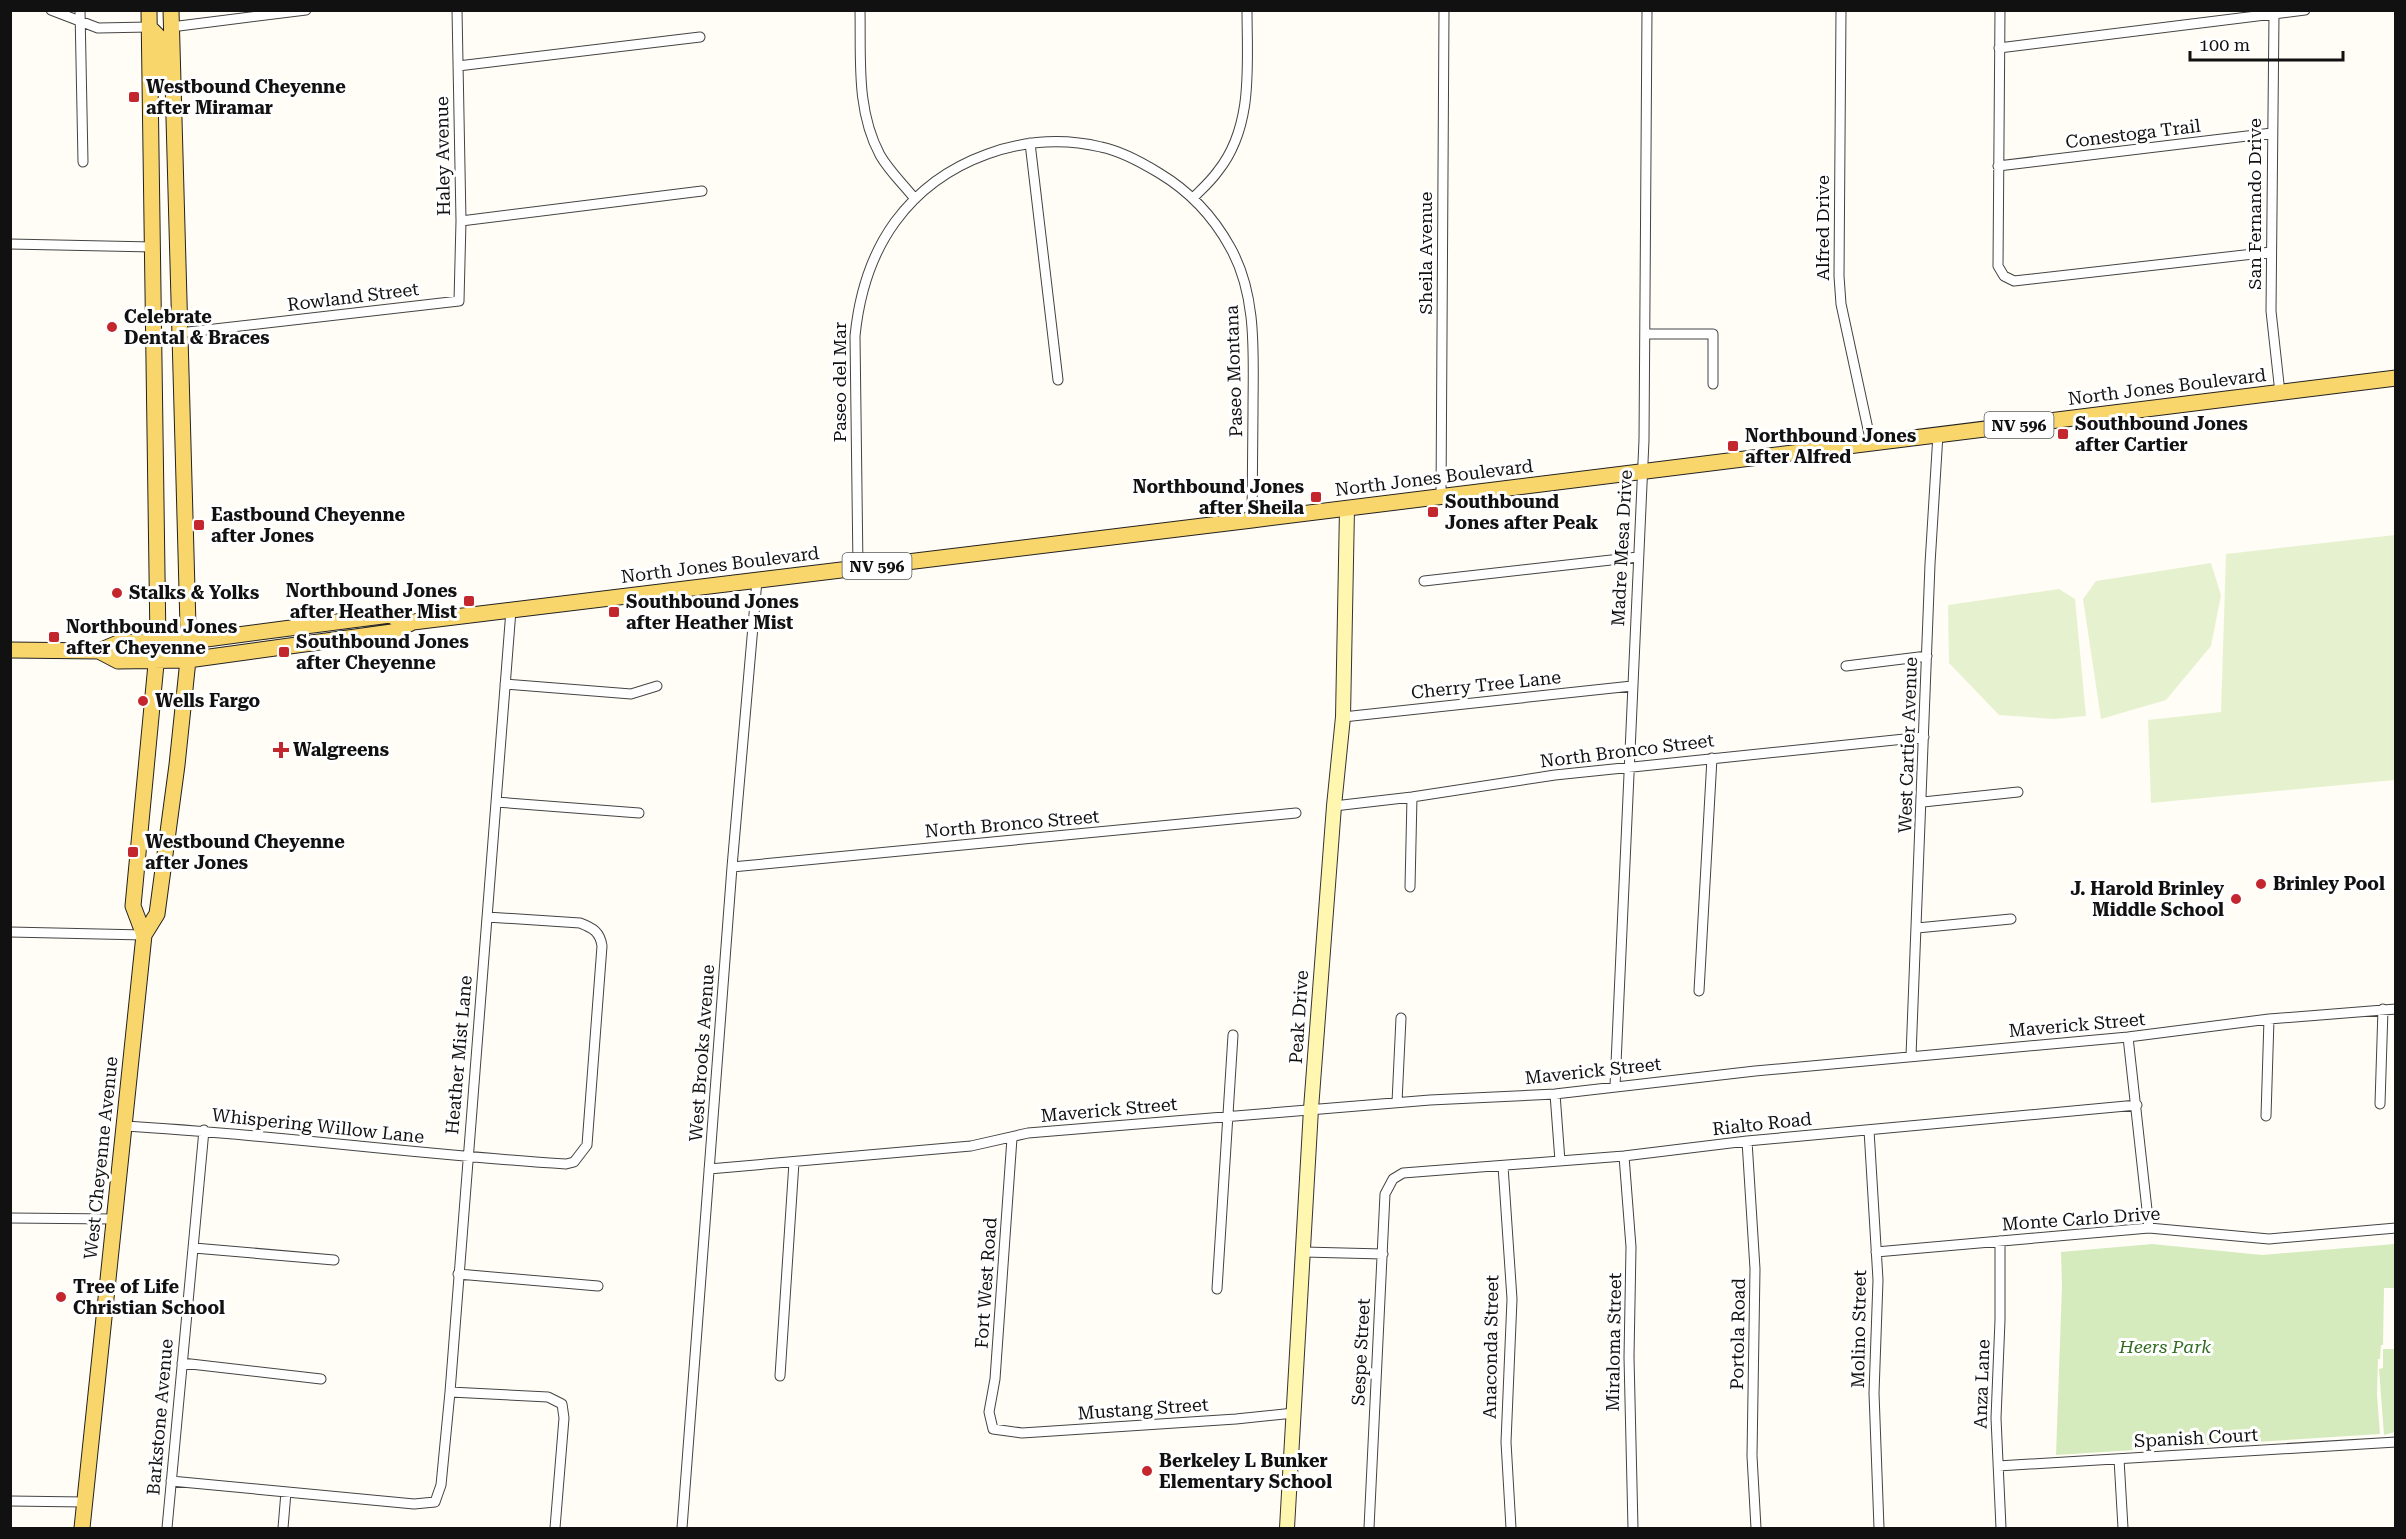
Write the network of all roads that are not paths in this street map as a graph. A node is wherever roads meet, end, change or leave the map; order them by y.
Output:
1 (51, 10) edge
2 (80, 10) edge
3 (149, 10) edge
4 (157, 10) edge
5 (171, 10) edge
6 (306, 10) edge
7 (458, 10) edge
8 (860, 10) edge
9 (1247, 10) edge
10 (1444, 10) edge
11 (1647, 10) edge
12 (1841, 10) edge
13 (2000, 10) edge
14 (2305, 10) edge
15 (2274, 15) junction
16 (80, 22) junction
17 (149, 27) junction
18 (171, 27) junction
19 (700, 37) dead end
20 (2000, 48) junction
21 (458, 66) junction
22 (2272, 133) junction
23 (1030, 143) junction
24 (174, 158) junction
25 (83, 162) dead end
26 (1998, 166) junction
27 (702, 190) dead end
28 (1193, 198) junction
29 (915, 199) junction
30 (461, 221) junction
31 (10, 244) edge
32 (153, 247) junction
33 (2271, 252) junction
34 (459, 301) joint
35 (179, 333) junction
36 (1645, 334) junction
37 (2396, 378) edge
38 (1058, 380) dead end
39 (1713, 384) dead end
40 (2280, 393) junction
41 (1938, 434) junction
42 (1871, 443) junction
43 (1641, 471) junction
44 (1441, 497) junction
45 (1347, 508) junction
46 (1252, 520) junction
47 (1638, 557) junction
48 (858, 568) junction
49 (757, 580) junction
50 (1424, 581) dead end
51 (511, 610) junction
52 (406, 623) junction
53 (188, 641) junction
54 (158, 643) junction
55 (10, 650) edge
56 (99, 651) junction
57 (1927, 656) junction
58 (188, 660) junction
59 (157, 661) junction
60 (1846, 666) dead end
61 (506, 684) junction
62 (657, 686) dead end
63 (1632, 686) junction
64 (1343, 717) junction
65 (1924, 737) junction
66 (1712, 758) junction
67 (1628, 768) junction
68 (2018, 792) dead end
69 (1412, 797) junction
70 (496, 802) junction
71 (1923, 802) junction
72 (1334, 806) junction
73 (639, 813) dead end
74 (1296, 813) dead end
75 (732, 867) junction
76 (1410, 887) dead end
77 (487, 917) junction
78 (2011, 919) dead end
79 (1917, 928) junction
80 (10, 932) edge
81 (144, 934) junction
82 (1699, 991) dead end
83 (2383, 1009) junction
84 (2396, 1009) edge
85 (1401, 1018) dead end
86 (2269, 1019) junction
87 (1233, 1035) dead end
88 (2128, 1037) junction
89 (1911, 1056) junction
90 (1614, 1086) junction
91 (1555, 1094) junction
92 (1397, 1102) junction
93 (2380, 1104) dead end
94 (2137, 1105) junction
95 (1311, 1109) junction
96 (1228, 1115) junction
97 (2266, 1116) dead end
98 (124, 1125) junction
99 (204, 1130) junction
100 (1869, 1130) junction
101 (1012, 1138) junction
102 (1747, 1141) junction
103 (1624, 1156) junction
104 (467, 1158) junction
105 (1560, 1161) junction
106 (794, 1162) junction
107 (1503, 1166) junction
108 (709, 1169) junction
109 (1393, 1179) joint
110 (10, 1218) edge
111 (114, 1219) junction
112 (2149, 1228) junction
113 (2396, 1228) edge
114 (2000, 1241) junction
115 (194, 1248) junction
116 (1304, 1252) junction
117 (1876, 1252) junction
118 (1383, 1254) junction
119 (334, 1260) dead end
120 (458, 1274) junction
121 (598, 1286) dead end
122 (1217, 1289) dead end
123 (182, 1363) junction
124 (780, 1376) dead end
125 (321, 1379) dead end
126 (450, 1392) junction
127 (1294, 1413) junction
128 (993, 1429) joint
129 (2396, 1442) edge
130 (2119, 1459) junction
131 (1998, 1466) junction
132 (171, 1481) junction
133 (286, 1492) junction
134 (10, 1501) edge
135 (85, 1502) junction
136 (82, 1528) edge
137 (167, 1528) edge
138 (283, 1528) edge
139 (555, 1528) edge
140 (682, 1528) edge
141 (1287, 1528) edge
142 (1369, 1528) edge
143 (1511, 1528) edge
144 (1633, 1528) edge
145 (1756, 1528) edge
146 (1879, 1528) edge
147 (2001, 1528) edge
148 (2123, 1528) edge

1 - 16 street
2 - 16 street
3 - 17 main road, West Cheyenne Avenue
4 - 18 main road
5 - 18 main road, West Cheyenne Avenue
6 - 18 street
7 - 21 street, Haley Avenue
8 - 29 street
9 - 28 street
10 - 44 street, Sheila Avenue
11 - 36 street, Madre Mesa Drive
12 - 42 street, Alfred Drive
13 - 20 street
14 - 15 street
15 - 20 street
15 - 22 street, San Fernando Drive
16 - 17 street
16 - 25 street
17 - 24 main road
17 - 32 main road, West Cheyenne Avenue
18 - 24 main road, West Cheyenne Avenue
19 - 21 street
20 - 26 street
21 - 30 street, Haley Avenue
22 - 26 street, Conestoga Trail
22 - 33 street, San Fernando Drive
23 - 28 street, Paseo Montana
23 - 29 street, Paseo del Mar
23 - 38 street
24 - 35 main road, West Cheyenne Avenue
26 - 33 street
27 - 30 street
28 - 46 street, Paseo Montana
29 - 48 street, Paseo del Mar
30 - 34 street, Haley Avenue
31 - 32 street
32 - 54 main road, West Cheyenne Avenue
33 - 40 street, San Fernando Drive
34 - 35 street, Rowland Street
35 - 53 main road, West Cheyenne Avenue
36 - 39 street
36 - 43 street, Madre Mesa Drive
37 - 40 main road, North Jones Boulevard / NV 596
40 - 41 main road, North Jones Boulevard / NV 596
41 - 42 main road, North Jones Boulevard / NV 596
41 - 57 street, West Cartier Avenue
42 - 43 main road, North Jones Boulevard / NV 596
43 - 44 main road, North Jones Boulevard / NV 596
43 - 47 street, Madre Mesa Drive
44 - 45 main road, North Jones Boulevard / NV 596
45 - 46 main road, North Jones Boulevard / NV 596
45 - 64 street, Peak Drive
46 - 48 main road, North Jones Boulevard / NV 596
47 - 50 street
47 - 63 street, Madre Mesa Drive
48 - 49 main road, North Jones Boulevard / NV 596
49 - 51 main road, North Jones Boulevard / NV 596
49 - 75 street, West Brooks Avenue
51 - 52 main road, North Jones Boulevard / NV 596
51 - 61 street, Heather Mist Lane
52 - 53 main road, North Jones Boulevard / NV 596
52 - 58 main road, North Jones Boulevard / NV 596
53 - 54 main road, North Jones Boulevard / NV 596
53 - 58 main road, West Cheyenne Avenue
54 - 56 main road, North Jones Boulevard / NV 596
54 - 59 main road, West Cheyenne Avenue
55 - 56 main road, North Jones Boulevard / NV 596
56 - 59 main road, North Jones Boulevard / NV 596
57 - 60 street
57 - 65 street, West Cartier Avenue
58 - 59 main road, North Jones Boulevard / NV 596
58 - 81 main road, West Cheyenne Avenue
59 - 81 main road, West Cheyenne Avenue
61 - 62 street
61 - 70 street, Heather Mist Lane
63 - 64 street, Cherry Tree Lane
63 - 67 street, Madre Mesa Drive
64 - 72 street, Peak Drive
65 - 66 street, North Bronco Street
65 - 71 street, West Cartier Avenue
66 - 67 street, North Bronco Street
66 - 82 street
67 - 69 street, North Bronco Street
67 - 90 street, Madre Mesa Drive
68 - 71 street
69 - 72 street, North Bronco Street
69 - 76 street
70 - 73 street
70 - 77 street, Heather Mist Lane
71 - 79 street, West Cartier Avenue
72 - 95 street, Peak Drive
74 - 75 street, North Bronco Street
75 - 108 street, West Brooks Avenue
77 - 104 street, Heather Mist Lane
77 - 104 street, Whispering Willow Lane
78 - 79 street
79 - 89 street, West Cartier Avenue
80 - 81 street
81 - 98 main road, West Cheyenne Avenue
83 - 84 street, Maverick Street
83 - 86 street, Maverick Street
83 - 93 street
85 - 92 street
86 - 88 street, Maverick Street
86 - 97 street
87 - 96 street
88 - 89 street, Maverick Street
88 - 94 street
89 - 90 street, Maverick Street
90 - 91 street, Maverick Street
91 - 92 street, Maverick Street
91 - 105 street
92 - 95 street, Maverick Street
94 - 100 street, Rialto Road
94 - 112 street
95 - 96 street, Maverick Street
95 - 116 street, Peak Drive
96 - 101 street, Maverick Street
96 - 122 street
98 - 99 street, Whispering Willow Lane
98 - 111 main road, West Cheyenne Avenue
99 - 104 street, Whispering Willow Lane
99 - 115 street, Barkstone Avenue
100 - 102 street, Rialto Road
100 - 117 street, Molino Street
101 - 106 street, Maverick Street
101 - 128 street, Fort West Road
102 - 103 street, Rialto Road
102 - 145 street, Portola Road
103 - 105 street, Rialto Road
103 - 144 street, Miraloma Street
104 - 120 street, Heather Mist Lane
105 - 107 street, Rialto Road
106 - 108 street, Maverick Street
106 - 124 street
107 - 109 street, Rialto Road
107 - 143 street, Anaconda Street
108 - 140 street, West Brooks Avenue
109 - 118 street, Sespe Street
110 - 111 street
111 - 135 main road, West Cheyenne Avenue
112 - 113 street, Monte Carlo Drive
112 - 114 street, Monte Carlo Drive
114 - 117 street, Monte Carlo Drive
114 - 131 street, Anza Lane
115 - 119 street
115 - 123 street, Barkstone Avenue
116 - 118 street
116 - 127 street, Peak Drive
117 - 146 street, Molino Street
118 - 142 street, Sespe Street
120 - 121 street
120 - 126 street, Heather Mist Lane
123 - 125 street
123 - 132 street, Barkstone Avenue
126 - 133 street, Heather Mist Lane
126 - 139 street
127 - 128 street, Mustang Street
127 - 141 street, Peak Drive
129 - 130 street, Spanish Court
130 - 131 street, Spanish Court
130 - 148 street
131 - 147 street, Anza Lane
132 - 133 street
132 - 137 street, Barkstone Avenue
133 - 138 street
134 - 135 street
135 - 136 main road, West Cheyenne Avenue

